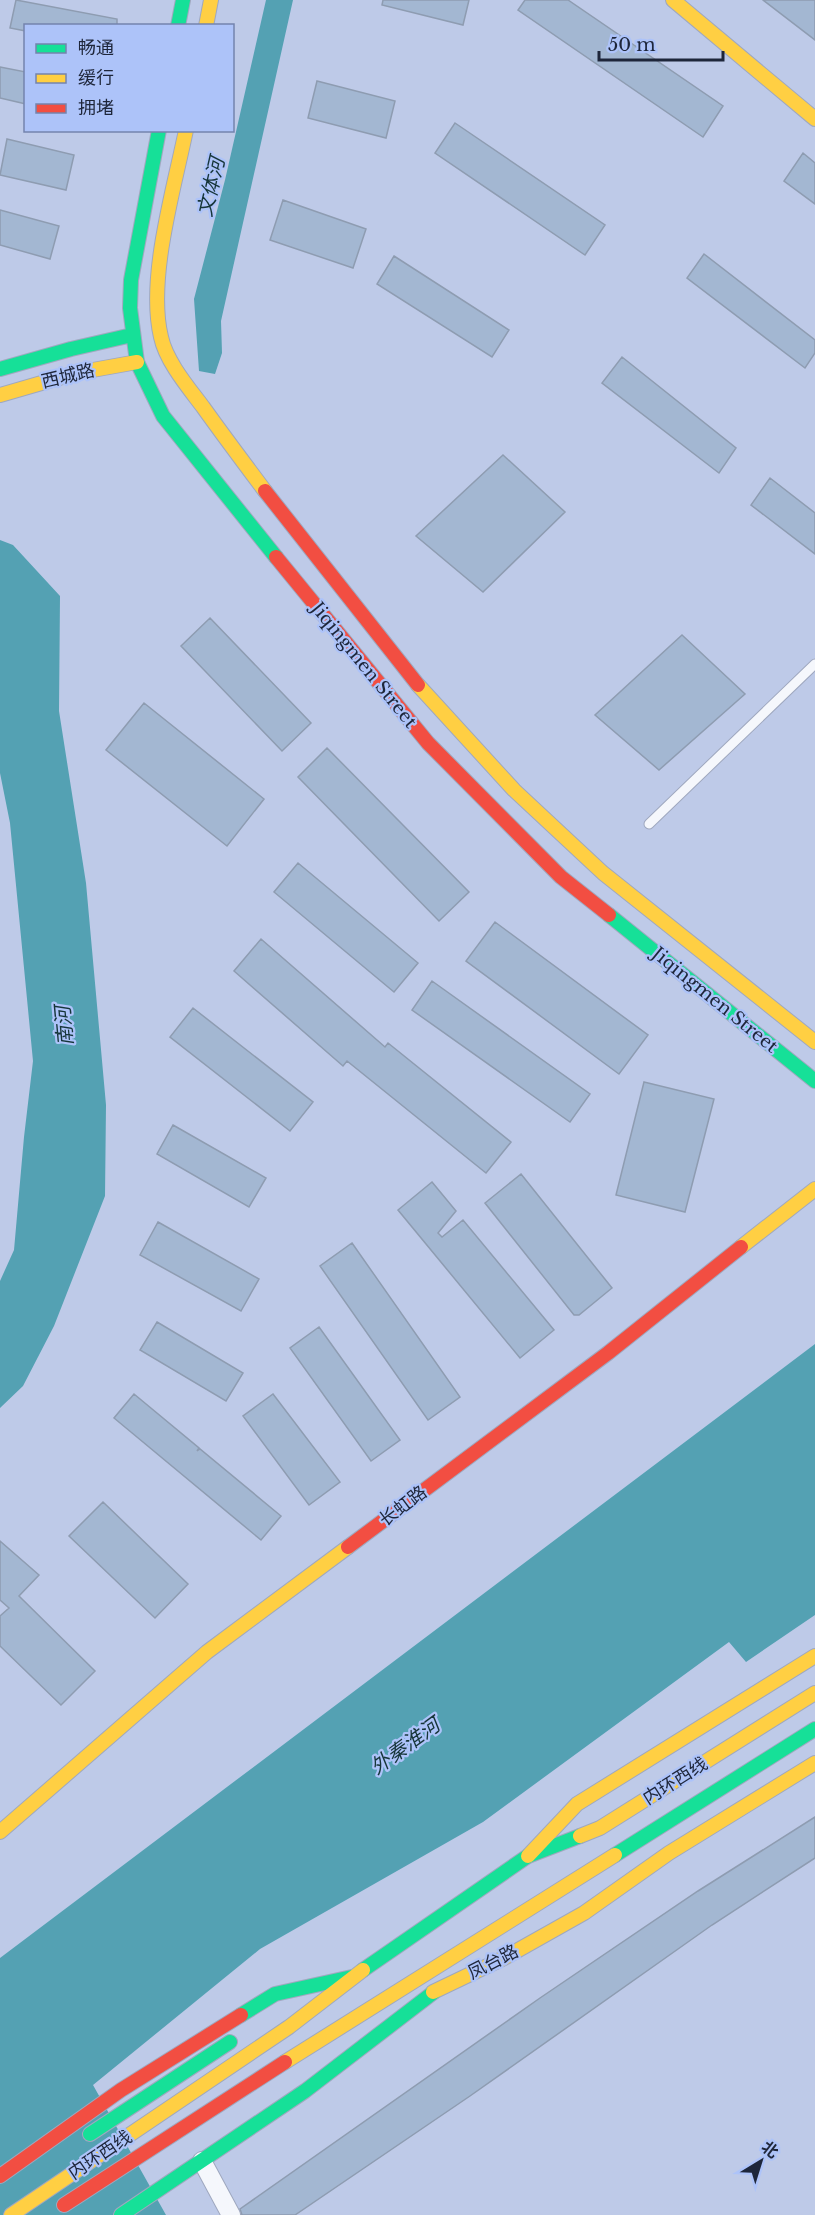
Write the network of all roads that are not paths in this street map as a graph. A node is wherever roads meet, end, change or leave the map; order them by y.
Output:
1 (183, 0) edge
2 (211, 0) edge
3 (673, 0) edge
4 (178, 24) edge
5 (206, 24) edge
6 (815, 119) edge
7 (159, 132) edge
8 (186, 132) edge
9 (132, 335) junction
10 (137, 362) junction
11 (0, 369) edge
12 (0, 395) edge
13 (815, 664) edge
14 (649, 824) dead end
15 (815, 1042) edge
16 (815, 1081) edge
17 (815, 1189) edge
18 (815, 1656) edge
19 (815, 1693) edge
20 (815, 1729) edge
21 (815, 1763) edge
22 (0, 1832) edge
23 (528, 1856) junction
24 (559, 1890) junction
25 (353, 1977) junction
26 (433, 1992) junction
27 (294, 2004) dead end
28 (246, 2032) dead end
29 (78, 2142) dead end
30 (202, 2161) junction
31 (0, 2176) edge
32 (11, 2215) edge
33 (49, 2215) edge
34 (121, 2215) edge
35 (231, 2215) edge

1 - 4 main road
2 - 5 main road
3 - 6 main road
7 - 9 main road, Jiqingmen Street
8 - 15 main road, Jiqingmen Street
9 - 10 main road, Jiqingmen Street
9 - 11 main road, 西城路
10 - 12 main road, 西城路
10 - 16 main road, Jiqingmen Street
13 - 14 lane
17 - 22 main road, 长虹路
18 - 23 main road
19 - 23 main road, 内环西线
20 - 24 main road, 内环西线
21 - 26 main road, 凤台路
23 - 25 main road
24 - 26 main road
24 - 33 main road
25 - 27 main road
25 - 31 main road
25 - 32 main road, 内环西线
26 - 30 main road, 凤台路
28 - 29 main road
30 - 34 main road, 凤台路
30 - 35 street

